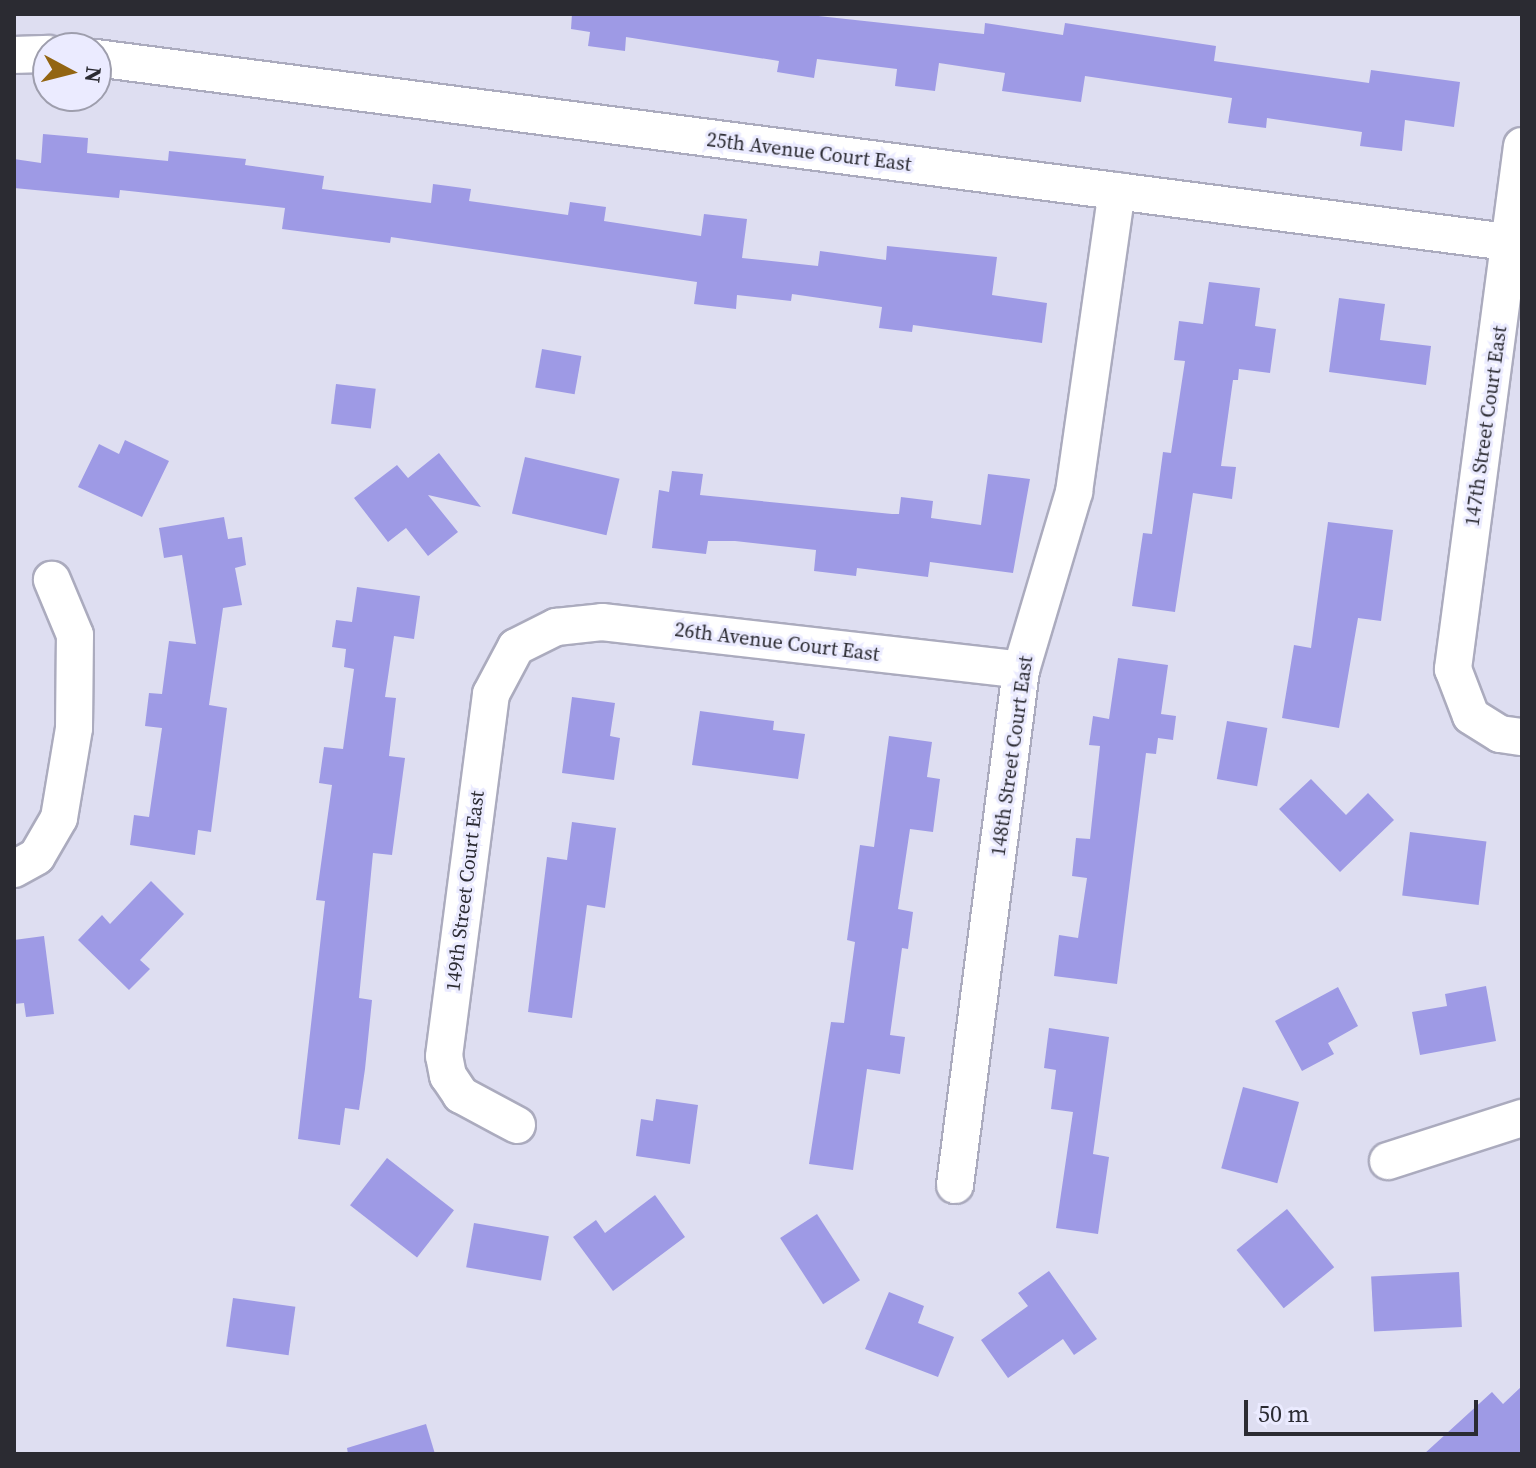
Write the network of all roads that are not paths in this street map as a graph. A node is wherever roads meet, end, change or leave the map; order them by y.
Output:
1 (112, 60) edge
2 (1522, 146) edge
3 (1117, 191) junction
4 (1516, 244) edge
5 (52, 580) dead end
6 (535, 637) joint
7 (1021, 670) junction
8 (1522, 737) edge
9 (21, 866) edge
10 (1522, 1118) edge
11 (517, 1125) dead end
12 (1388, 1161) dead end
13 (955, 1185) dead end

1 - 3 street, 25th Avenue Court East
2 - 4 street, 147th Street Court East
3 - 4 street, 25th Avenue Court East
3 - 7 street, 148th Street Court East
4 - 8 street, 147th Street Court East
5 - 9 street
6 - 7 street, 26th Avenue Court East
6 - 11 street, 149th Street Court East
7 - 13 street, 148th Street Court East
10 - 12 street

